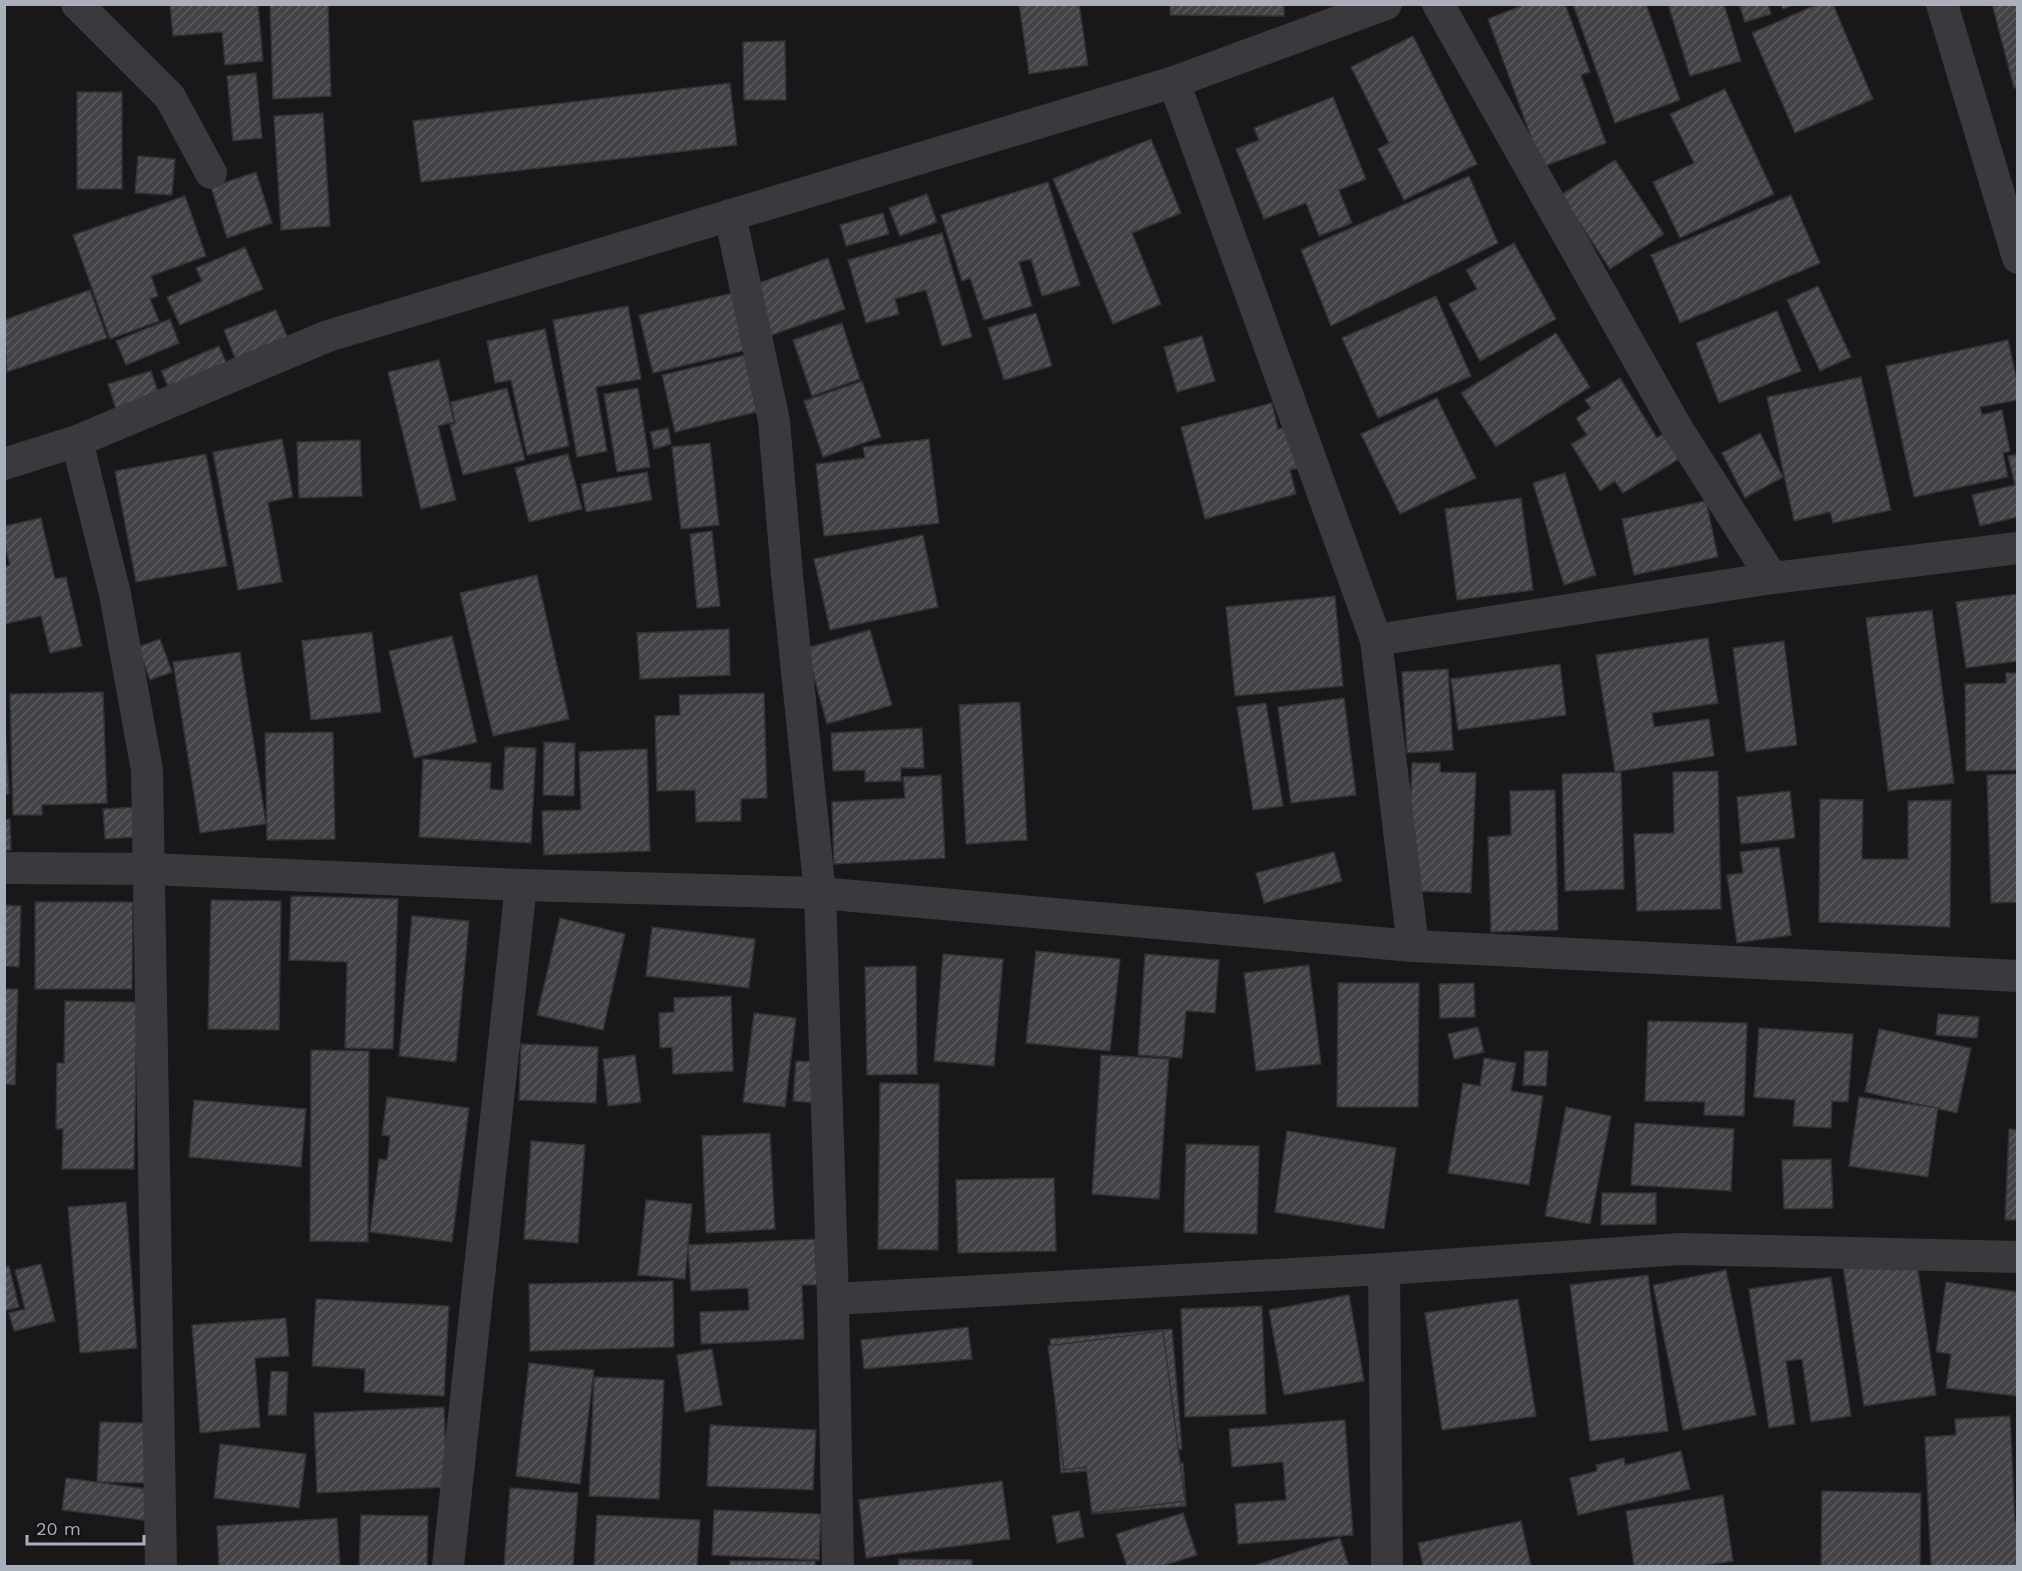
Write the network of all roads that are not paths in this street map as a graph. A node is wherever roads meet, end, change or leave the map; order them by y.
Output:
1 (77, 4) edge
2 (1386, 4) edge
3 (1438, 4) edge
4 (1942, 4) edge
5 (1174, 82) junction
6 (211, 173) dead end
7 (730, 215) junction
8 (2018, 258) edge
9 (77, 441) junction
10 (4, 464) edge
11 (2018, 548) edge
12 (1772, 578) junction
13 (1376, 640) junction
14 (4, 868) edge
15 (150, 869) junction
16 (521, 885) junction
17 (820, 892) junction
18 (1413, 946) junction
19 (2018, 976) edge
20 (2018, 1257) edge
21 (1384, 1269) junction
22 (833, 1299) junction
23 (161, 1566) edge
24 (448, 1566) edge
25 (838, 1566) edge
26 (1387, 1566) edge

1 - 6 street
2 - 5 street
3 - 12 street
4 - 8 street
5 - 7 street
5 - 13 street
7 - 9 street
7 - 17 street
9 - 10 street
9 - 15 street
11 - 12 street
12 - 13 street
13 - 18 street
14 - 15 street
15 - 16 street
15 - 23 street
16 - 17 street
16 - 24 street
17 - 18 street
17 - 22 street
18 - 19 street
20 - 21 street
21 - 22 street
21 - 26 street
22 - 25 street

